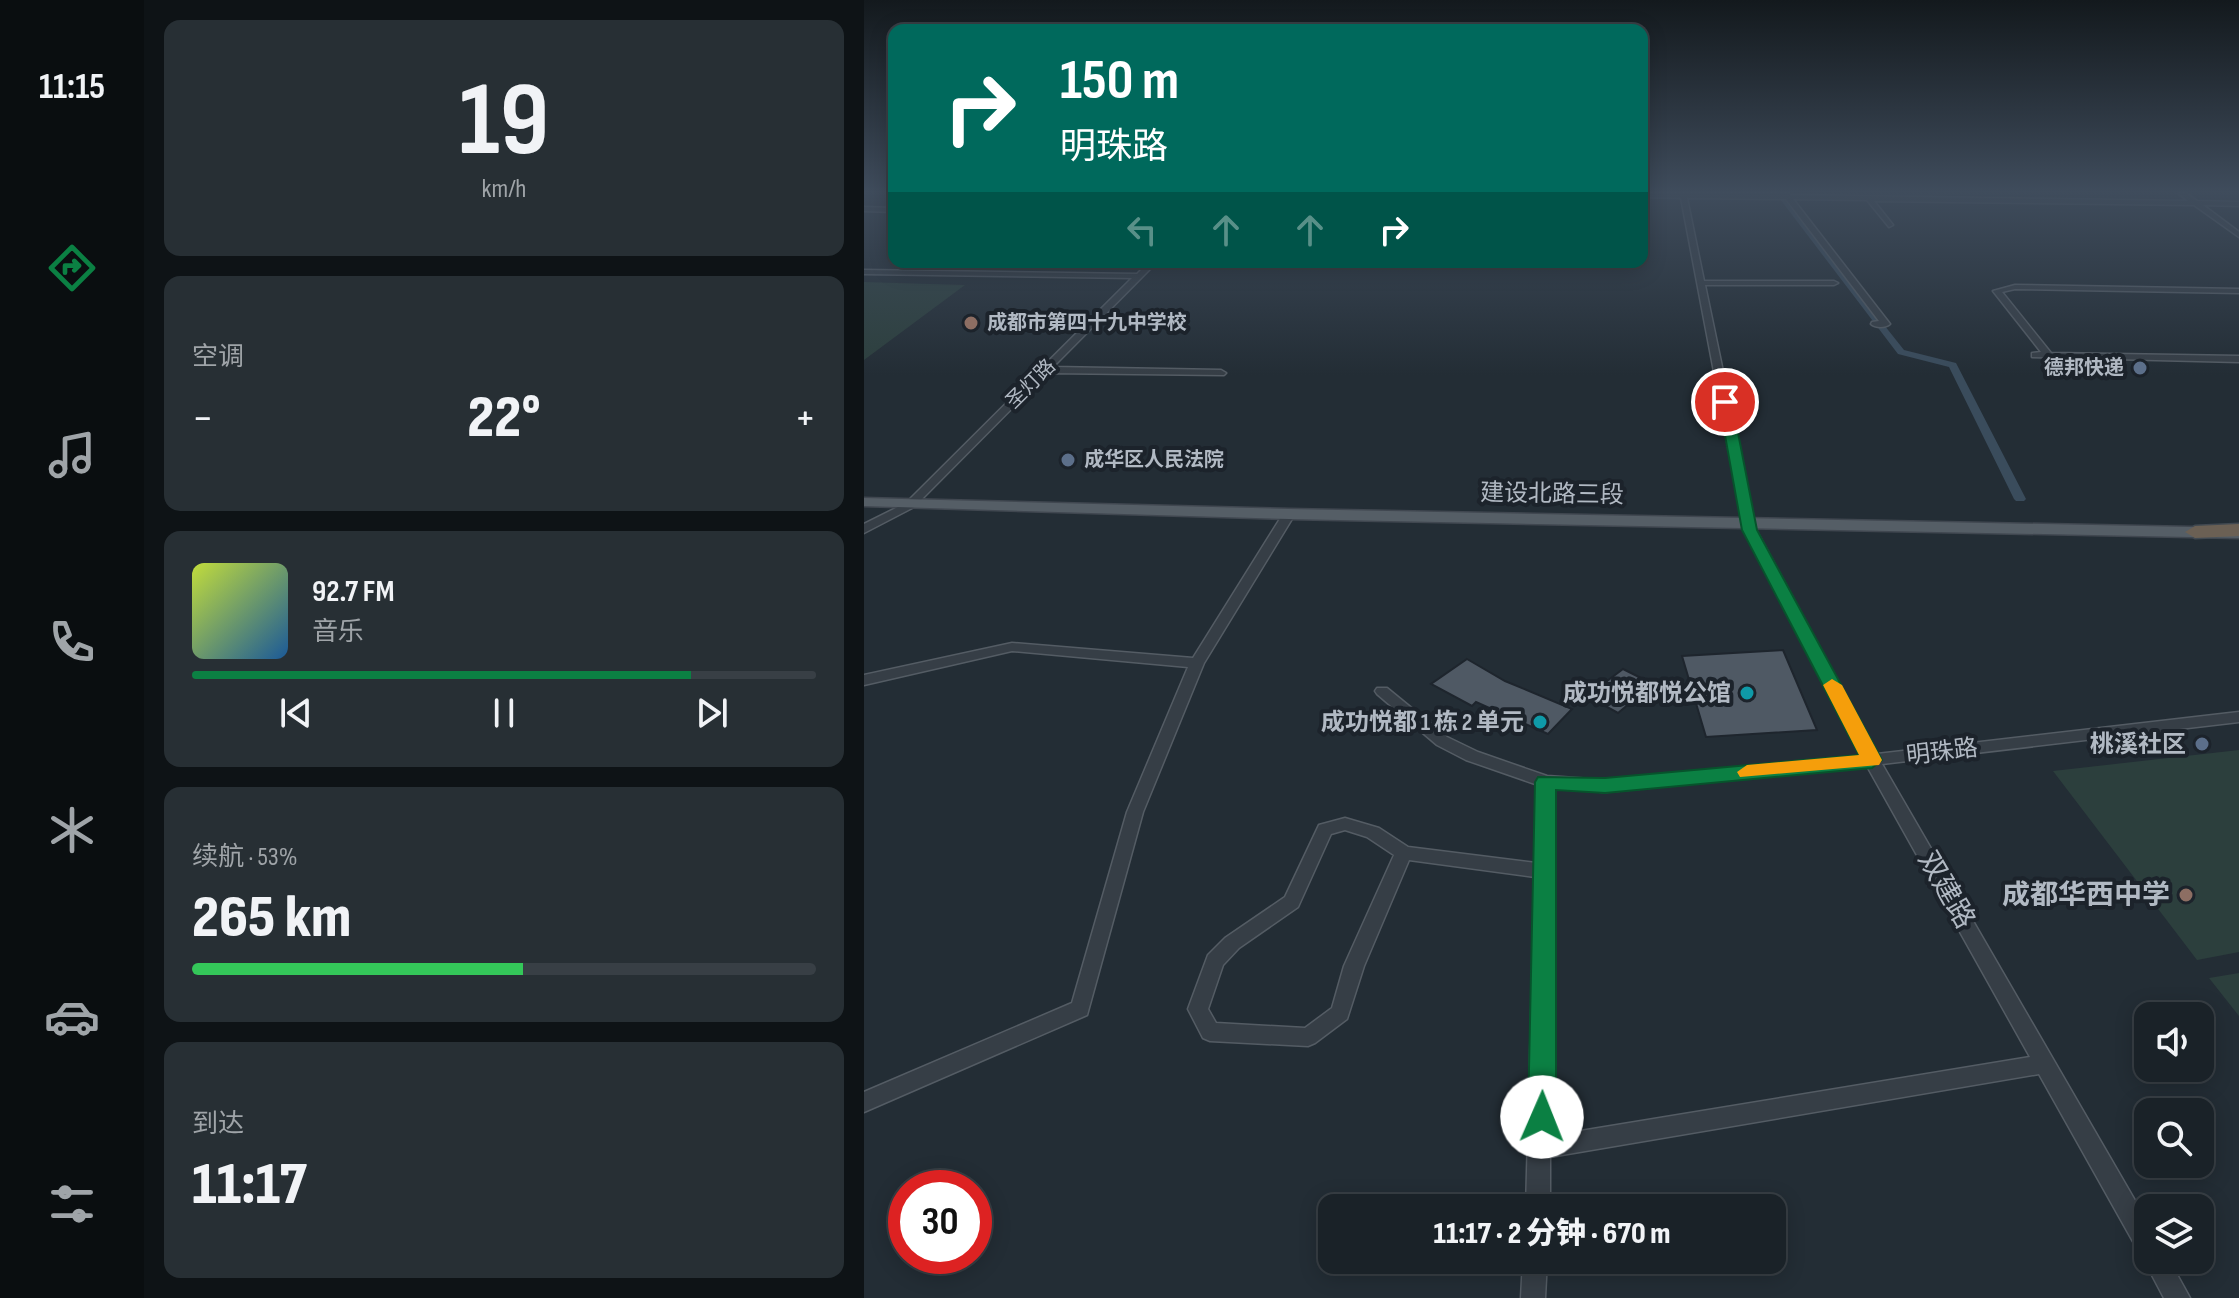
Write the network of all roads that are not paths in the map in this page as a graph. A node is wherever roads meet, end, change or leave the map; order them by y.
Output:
1 (1696, 254) edge
2 (1831, 254) edge
3 (1147, 268) edge
4 (864, 272) edge
5 (1138, 276) junction
6 (1703, 283) junction
7 (1834, 283) dead end
8 (2239, 291) edge
9 (1875, 324) dead end
10 (2035, 355) dead end
11 (2049, 356) junction
12 (2239, 359) edge
13 (1045, 370) junction
14 (1221, 373) dead end
15 (864, 503) edge
16 (910, 505) junction
17 (864, 513) edge
18 (895, 514) junction
19 (1287, 518) junction
20 (1749, 526) junction
21 (864, 529) edge
22 (2239, 531) edge
23 (2195, 532) joint
24 (2239, 543) edge
25 (1197, 663) junction
26 (864, 680) edge
27 (1382, 691) dead end
28 (2239, 717) edge
29 (1872, 760) junction
30 (1546, 782) junction
31 (1404, 853) junction
32 (1544, 871) junction
33 (2045, 1064) junction
34 (864, 1102) edge
35 (1541, 1148) junction
36 (1539, 1194) edge
37 (2134, 1221) edge
38 (1534, 1274) edge
39 (2164, 1274) edge
40 (1533, 1298) edge
41 (2178, 1298) edge

1 - 6 street, 双建路
2 - 9 street
3 - 5 street, 圣灯路
4 - 5 street
5 - 13 street, 圣灯路
6 - 7 street
6 - 20 street, 双建路
8 - 11 street
10 - 11 street
11 - 12 street
13 - 14 street
13 - 16 street, 圣灯路
15 - 16 main road, 建设北路三段
16 - 18 street, 圣灯路
16 - 19 main road, 建设北路三段
17 - 18 main road, 建设北路三段
18 - 19 main road, 建设北路三段
18 - 21 street, 圣灯路
19 - 20 main road, 建设北路三段
19 - 25 street
20 - 23 main road, 建设北路三段
20 - 24 main road, 建设北路三段
20 - 29 street, 双建路
22 - 23 highway
25 - 26 street
25 - 34 street
27 - 30 street, 明珠路
28 - 29 street, 明珠路
29 - 30 street, 明珠路
29 - 33 street, 双建路
30 - 32 street
31 - 31 street
31 - 32 street
32 - 35 street
33 - 35 street
33 - 37 street, 双建路
35 - 36 street
38 - 40 street
39 - 41 street

